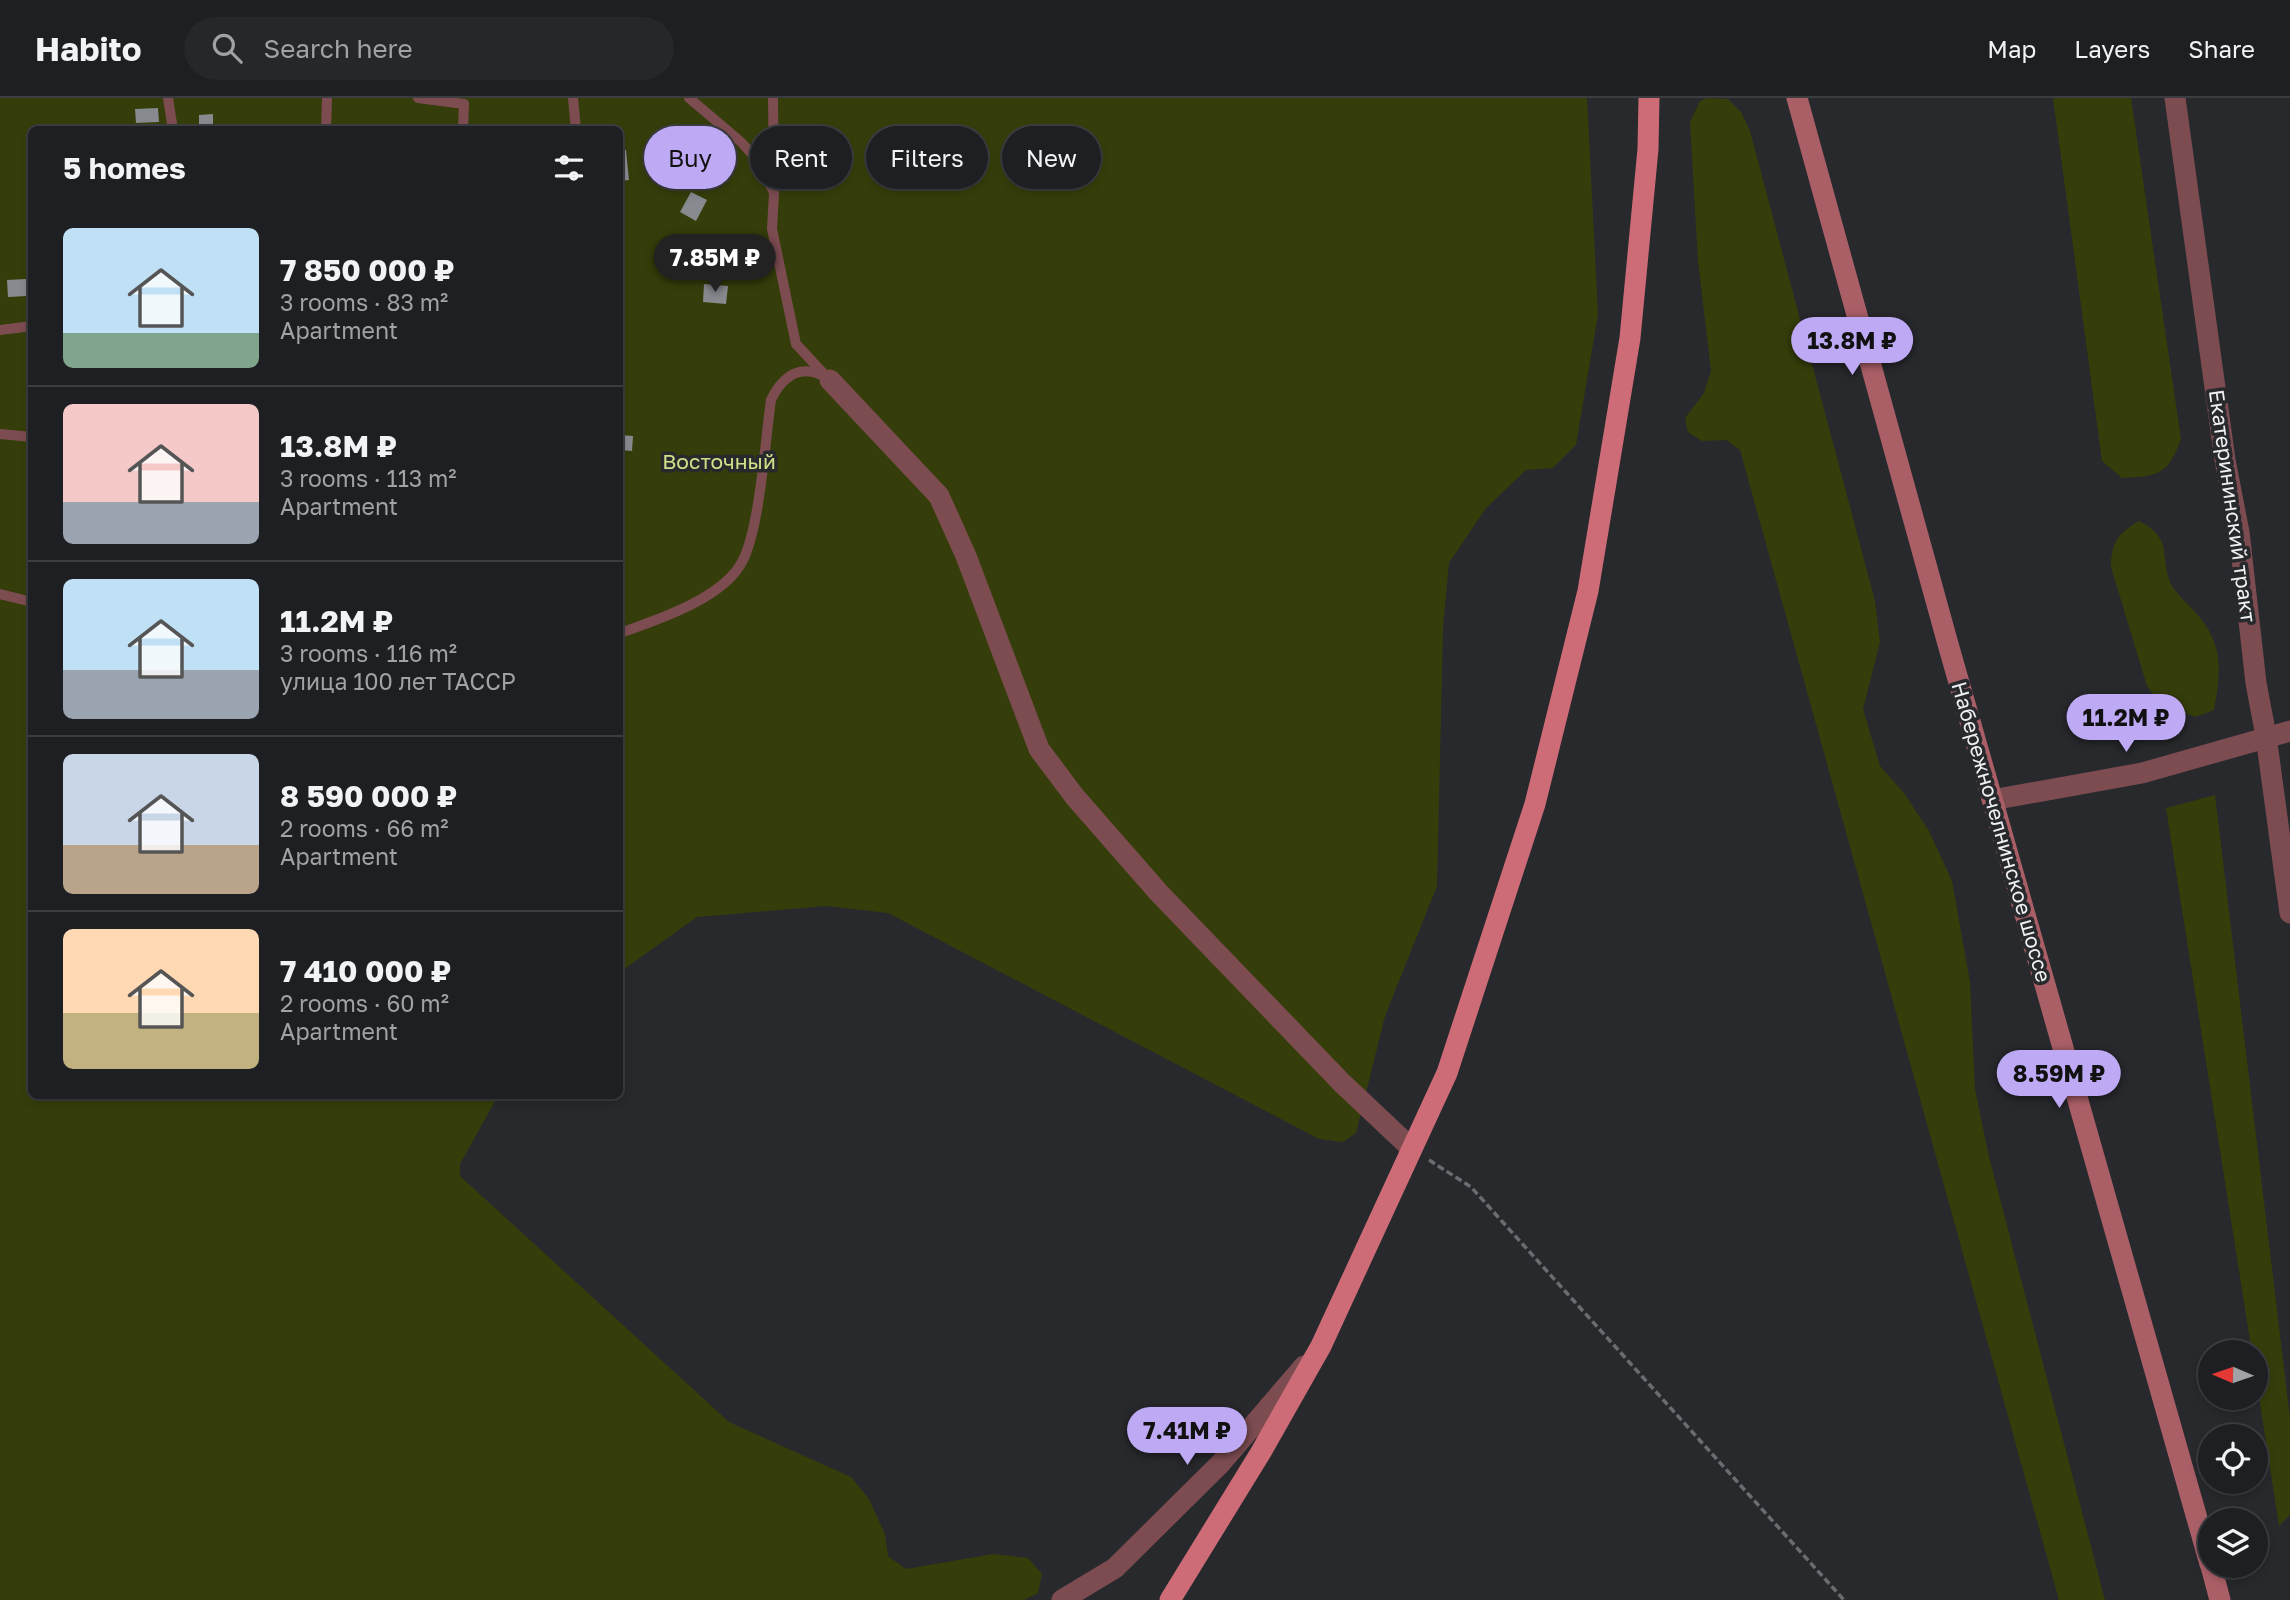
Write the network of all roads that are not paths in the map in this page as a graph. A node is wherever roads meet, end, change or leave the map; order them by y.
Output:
1 (168, 98) edge
2 (327, 98) edge
3 (418, 98) edge
4 (573, 98) edge
5 (689, 98) edge
6 (772, 98) edge
7 (1649, 98) edge
8 (1797, 98) edge
9 (2175, 98) edge
10 (172, 126) edge
11 (326, 126) edge
12 (463, 126) edge
13 (576, 126) edge
14 (774, 193) junction
15 (28, 326) edge
16 (0, 330) edge
17 (830, 380) junction
18 (0, 434) edge
19 (28, 437) edge
20 (0, 594) edge
21 (28, 601) edge
22 (623, 632) edge
23 (2290, 730) edge
24 (2266, 736) junction
25 (1992, 800) junction
26 (2290, 913) edge
27 (1411, 1148) junction
28 (1321, 1346) junction
29 (2198, 1520) edge
30 (2214, 1578) edge
31 (1062, 1600) edge
32 (1170, 1600) edge
33 (2220, 1600) edge

1 - 10 lane
2 - 11 lane
3 - 12 lane
4 - 13 lane
5 - 14 lane
6 - 14 lane
7 - 27 main road
8 - 25 main road, Набережночелнинское шоссе
9 - 24 street, Екатерининский тракт
14 - 17 lane
15 - 16 lane
17 - 22 lane
17 - 27 street
18 - 19 lane
20 - 21 lane
23 - 24 street
24 - 25 street
24 - 26 street, Екатерининский тракт
25 - 29 main road, Набережночелнинское шоссе
27 - 28 main road
28 - 31 street
28 - 32 main road
30 - 33 main road, Набережночелнинское шоссе

